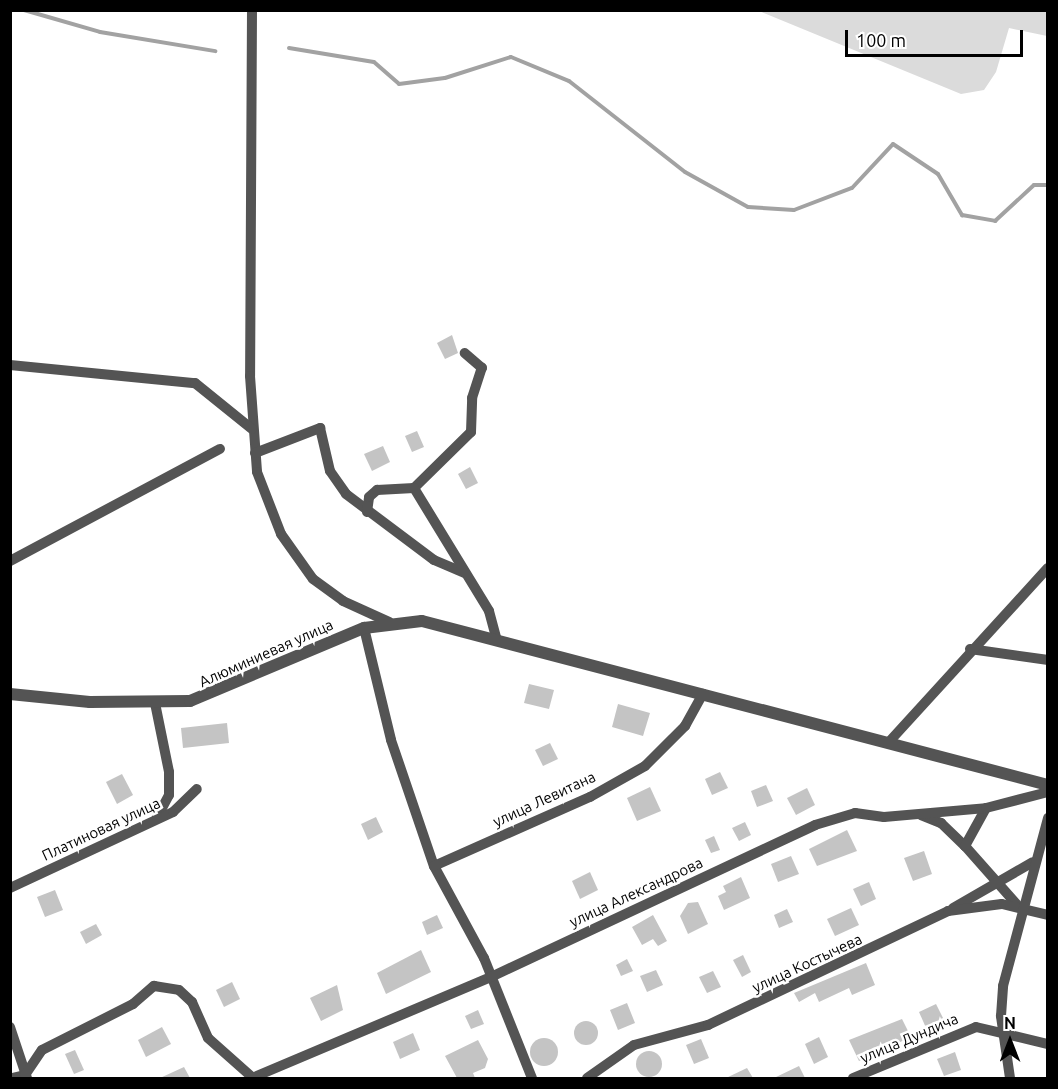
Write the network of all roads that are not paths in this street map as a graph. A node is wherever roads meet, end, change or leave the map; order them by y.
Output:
1 (252, 10) edge
2 (465, 353) dead end
3 (10, 365) edge
4 (252, 429) junction
5 (220, 449) dead end
6 (255, 453) junction
7 (414, 488) junction
8 (367, 512) junction
9 (10, 561) edge
10 (1047, 568) edge
11 (464, 573) junction
12 (389, 622) junction
13 (364, 628) junction
14 (496, 638) junction
15 (970, 649) junction
16 (1047, 660) edge
17 (10, 694) edge
18 (703, 694) junction
19 (155, 704) junction
20 (888, 743) junction
21 (1047, 785) edge
22 (197, 789) dead end
23 (1047, 792) edge
24 (986, 808) junction
25 (919, 814) junction
26 (1047, 818) edge
27 (154, 821) junction
28 (965, 846) junction
29 (1033, 862) junction
30 (434, 866) junction
31 (994, 884) junction
32 (10, 888) edge
33 (1020, 908) junction
34 (948, 911) junction
35 (1047, 915) edge
36 (491, 977) junction
37 (10, 1027) edge
38 (1002, 1030) junction
39 (1047, 1044) edge
40 (26, 1077) edge
41 (12, 1078) edge
42 (253, 1078) edge
43 (532, 1078) edge
44 (587, 1078) edge
45 (853, 1078) edge
46 (1010, 1078) edge

1 - 4 street
2 - 7 street
3 - 4 street
4 - 6 street
5 - 9 street
6 - 8 street
6 - 12 street
7 - 8 street
7 - 11 street
8 - 11 street
10 - 15 street
11 - 14 street
12 - 13 street, Алюминиевая улица
12 - 14 street
13 - 19 street, Алюминиевая улица
13 - 30 street
14 - 18 street
15 - 16 street
15 - 20 street
17 - 19 street, Алюминиевая улица
18 - 20 street
18 - 30 street, улица Левитана
19 - 27 street
20 - 21 street
22 - 27 street, Платиновая улица
23 - 24 street, улица Александрова
24 - 25 street, улица Александрова
24 - 28 street
25 - 28 street
25 - 36 street, улица Александрова
26 - 29 street
27 - 32 street, Платиновая улица
28 - 31 street
29 - 31 street
29 - 33 street
30 - 36 street
31 - 33 street
31 - 34 street
33 - 34 street, улица Костычева
33 - 35 street, улица Костычева
33 - 38 street
34 - 44 street, улица Костычева
36 - 42 street, улица Александрова
36 - 43 street
37 - 40 street
38 - 39 street, улица Дундича
38 - 45 street, улица Дундича
38 - 46 street
40 - 41 street
40 - 42 street

